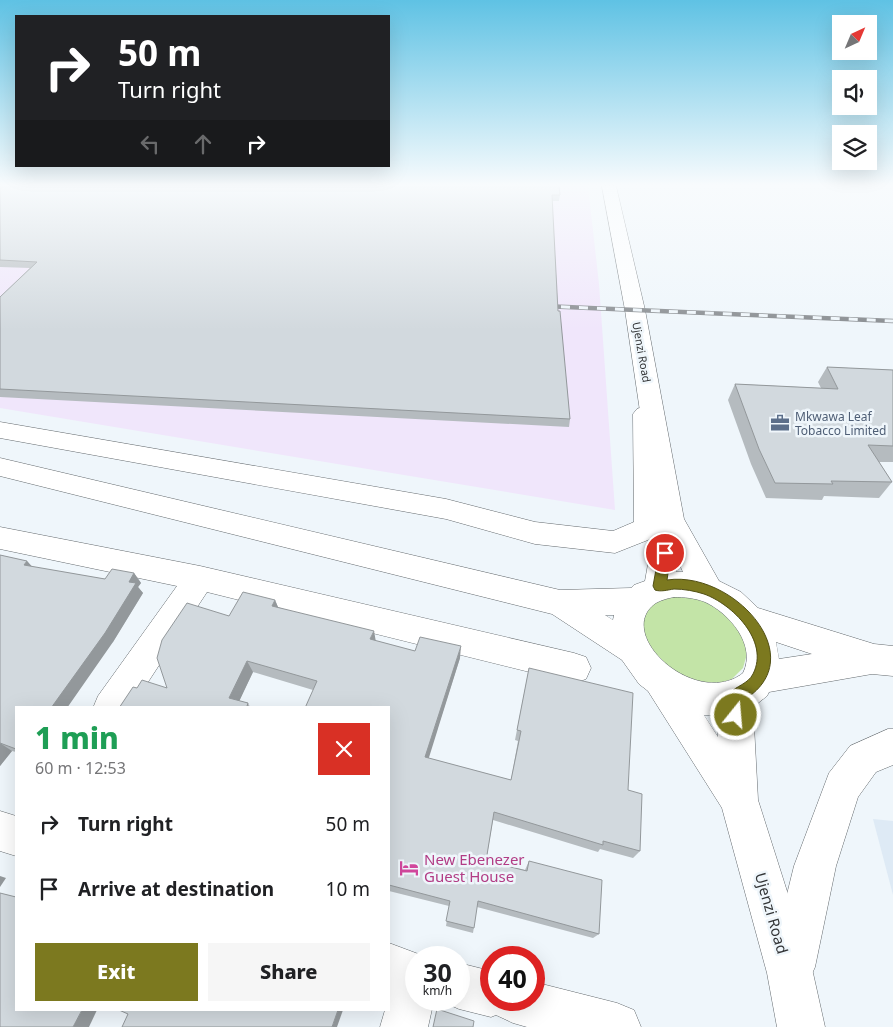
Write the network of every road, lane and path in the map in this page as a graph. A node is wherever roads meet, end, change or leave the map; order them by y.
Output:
1 (619, 234) edge
2 (645, 367) junction
3 (0, 430) edge
4 (0, 468) edge
5 (670, 519) junction
6 (0, 538) edge
7 (200, 578) junction
8 (708, 590) junction
9 (648, 594) junction
10 (560, 603) junction
11 (749, 619) junction
12 (632, 649) junction
13 (884, 660) edge
14 (574, 668) dead end
15 (662, 683) junction
16 (747, 688) junction
17 (111, 706) edge
18 (893, 748) edge
19 (739, 800) junction
20 (0, 831) edge
21 (15, 836) edge
22 (390, 965) edge
23 (405, 970) edge
24 (790, 973) junction
25 (545, 1008) edge
26 (408, 1011) edge
27 (404, 1027) edge
28 (617, 1027) edge
29 (800, 1027) edge

1 - 2 street, Ujenzi Road
2 - 3 street
2 - 5 street, Ujenzi Road
4 - 10 street
5 - 8 street
5 - 9 street
6 - 7 street
7 - 14 street
7 - 17 street
8 - 9 street
8 - 11 street
9 - 10 street
9 - 12 street
10 - 12 street
11 - 13 street
11 - 16 street
12 - 15 street
13 - 16 street
15 - 16 street
15 - 19 street
16 - 19 street
18 - 24 street
19 - 24 street, Ujenzi Road
20 - 21 street
22 - 23 street
24 - 29 street, Ujenzi Road
25 - 28 street
26 - 27 street

